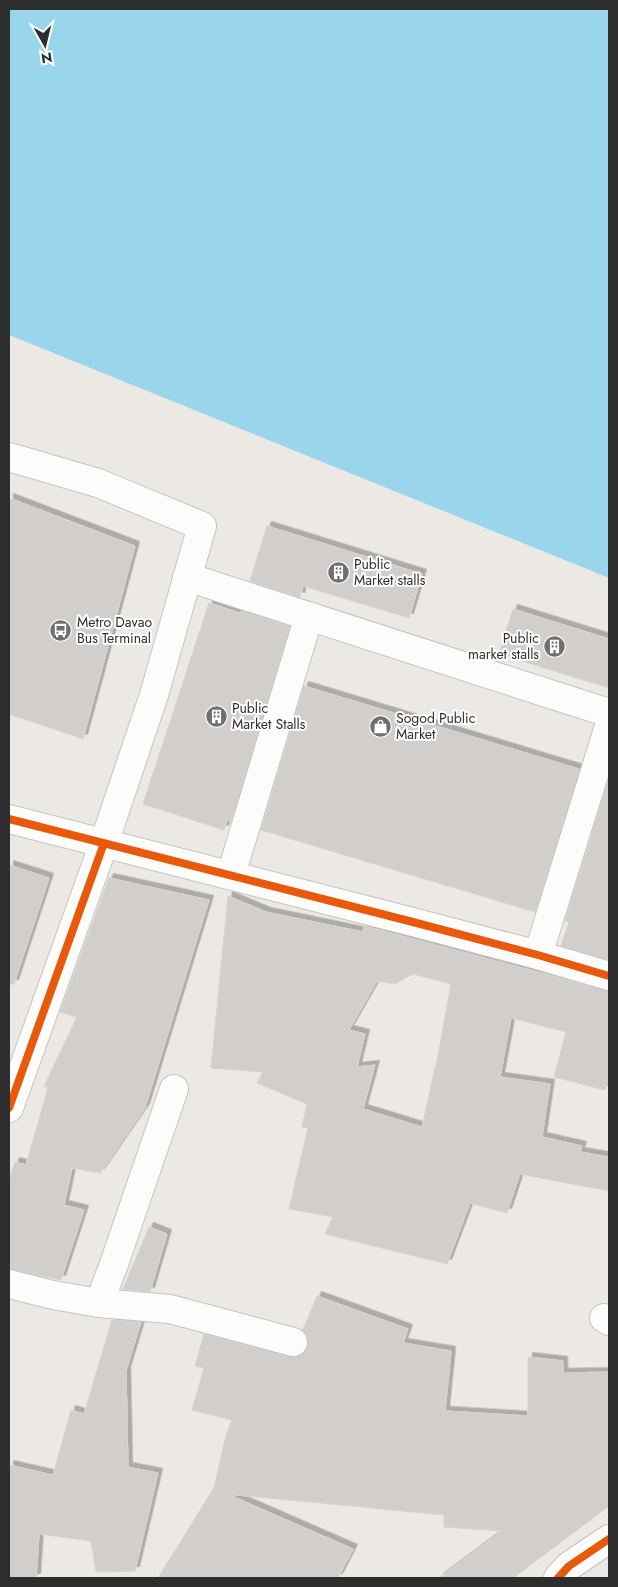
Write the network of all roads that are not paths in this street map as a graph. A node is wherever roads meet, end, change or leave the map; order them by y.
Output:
1 (9, 457) edge
2 (187, 576) junction
3 (309, 616) junction
4 (609, 713) edge
5 (609, 726) edge
6 (9, 819) edge
7 (104, 842) junction
8 (231, 876) junction
9 (538, 955) junction
10 (609, 976) edge
11 (174, 1089) dead end
12 (9, 1108) edge
13 (9, 1284) edge
14 (99, 1303) junction
15 (293, 1342) dead end
16 (609, 1539) edge
17 (558, 1578) edge

1 - 2 street
2 - 3 street
2 - 7 street
3 - 4 street
3 - 8 street
5 - 9 street
6 - 7 street
7 - 8 street
7 - 12 street
8 - 9 street
9 - 10 street
11 - 14 street
13 - 14 street
14 - 15 street
16 - 17 street

